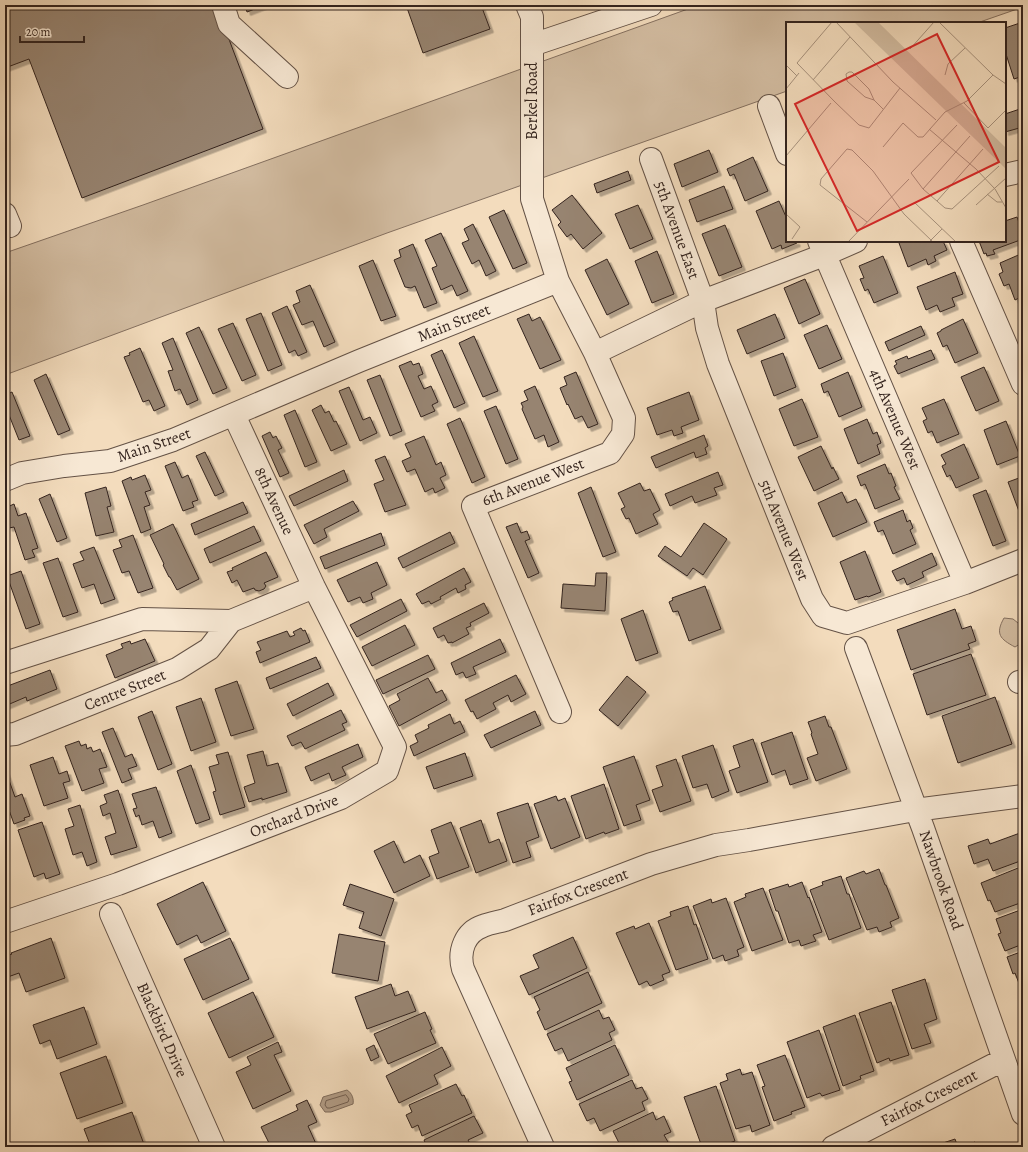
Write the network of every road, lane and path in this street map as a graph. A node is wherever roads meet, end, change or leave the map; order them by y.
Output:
1 (223, 5) edge
2 (527, 5) edge
3 (652, 5) edge
4 (532, 45) junction
5 (287, 77) dead end
6 (769, 106) dead end
7 (786, 151) edge
8 (651, 159) dead end
9 (1023, 171) edge
10 (1006, 175) edge
11 (851, 242) edge
12 (961, 242) edge
13 (822, 248) edge
14 (558, 281) junction
15 (703, 301) junction
16 (595, 353) junction
17 (1023, 384) edge
18 (234, 415) junction
19 (5, 480) edge
20 (1023, 560) edge
21 (965, 583) junction
22 (314, 587) junction
23 (231, 621) junction
24 (856, 648) dead end
25 (5, 663) edge
26 (560, 712) dead end
27 (5, 735) edge
28 (1023, 796) edge
29 (915, 810) junction
30 (111, 914) dead end
31 (5, 922) edge
32 (1003, 1060) junction
33 (1023, 1114) edge
34 (214, 1147) edge
35 (543, 1147) edge
36 (833, 1147) edge

1 - 5 street
2 - 4 street, Berkel Road
3 - 4 street
4 - 14 street, Berkel Road
6 - 7 street
8 - 15 street, 5th Avenue East
9 - 10 street
11 - 13 street
12 - 17 street
13 - 15 street
13 - 21 street, 4th Avenue West
14 - 16 street
14 - 18 street, Main Street
15 - 16 street
15 - 21 street, 5th Avenue West
16 - 26 street, 6th Avenue West
18 - 19 street, Main Street
18 - 22 street, 8th Avenue
20 - 21 street, 5th Avenue West
22 - 23 street, Centre Street
22 - 31 street, Orchard Drive
23 - 25 street, Centre Street
23 - 27 street, Centre Street
24 - 29 street, Nawbrook Road
28 - 29 street, Fairfox Crescent
29 - 32 street, Nawbrook Road
29 - 35 street, Fairfox Crescent
30 - 34 street, Blackbird Drive
32 - 33 street, Nawbrook Road
32 - 36 street, Fairfox Crescent

